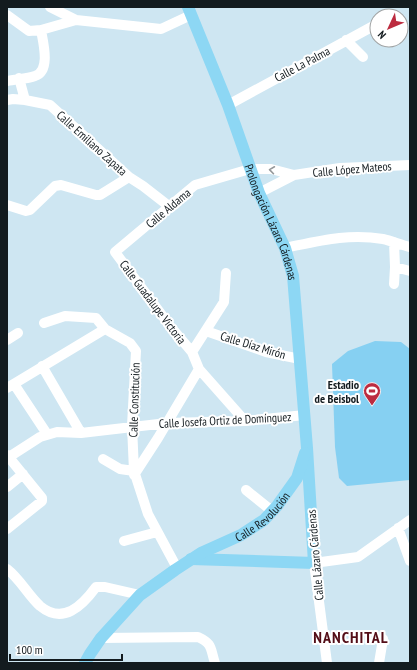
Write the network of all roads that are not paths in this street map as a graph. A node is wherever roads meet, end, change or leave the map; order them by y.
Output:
1 (50, 7) edge
2 (190, 11) edge
3 (7, 15) edge
4 (76, 20) junction
5 (369, 28) edge
6 (41, 30) junction
7 (346, 40) junction
8 (363, 56) dead end
9 (18, 78) junction
10 (7, 81) edge
11 (7, 100) edge
12 (24, 100) junction
13 (228, 104) junction
14 (410, 165) edge
15 (250, 169) junction
16 (294, 175) junction
17 (129, 177) junction
18 (259, 193) junction
19 (7, 205) edge
20 (170, 207) junction
21 (394, 242) junction
22 (410, 247) edge
23 (285, 248) junction
24 (115, 252) joint
25 (395, 267) junction
26 (410, 271) edge
27 (226, 274) dead end
28 (394, 284) dead end
29 (44, 323) dead end
30 (105, 329) junction
31 (206, 330) junction
32 (18, 333) dead end
33 (7, 340) edge
34 (192, 352) junction
35 (300, 359) junction
36 (42, 366) junction
37 (199, 369) junction
38 (10, 386) edge
39 (304, 415) junction
40 (245, 420) junction
41 (167, 423) junction
42 (132, 426) junction
43 (81, 433) junction
44 (47, 434) junction
45 (307, 448) junction
46 (8, 456) edge
47 (103, 460) dead end
48 (134, 473) junction
49 (23, 474) junction
50 (7, 487) edge
51 (246, 490) dead end
52 (272, 511) junction
53 (410, 520) edge
54 (398, 528) junction
55 (7, 529) edge
56 (156, 532) junction
57 (124, 541) dead end
58 (408, 550) edge
59 (191, 559) junction
60 (410, 561) edge
61 (314, 563) junction
62 (177, 568) junction
63 (7, 569) edge
64 (140, 595) junction
65 (101, 638) junction
66 (383, 639) dead end
67 (85, 663) edge
68 (215, 663) edge
69 (327, 663) edge
70 (379, 663) edge

1 - 4 street
2 - 4 street
2 - 13 main road, Prolongación Lázaro Cárdenas
3 - 6 street
4 - 6 street
5 - 7 street, Calle La Palma
6 - 9 street
7 - 8 street
7 - 13 street, Calle La Palma
9 - 10 street
9 - 12 street
11 - 12 street, Calle Emiliano Zapata
12 - 17 street, Calle Emiliano Zapata
13 - 15 main road, Prolongación Lázaro Cárdenas
14 - 16 street, Calle López Mateos
16 -> 15 street, Calle López Mateos
15 - 18 main road, Prolongación Lázaro Cárdenas
15 - 20 street, Calle Aldama
16 - 18 street, Calle López Mateos
17 - 19 street
17 - 20 street, Calle Emiliano Zapata
18 - 23 main road, Prolongación Lázaro Cárdenas
20 - 24 street, Calle Aldama
21 - 22 street
21 - 23 street
21 - 25 street
23 - 35 main road, Prolongación Lázaro Cárdenas
24 - 34 street, Calle Guadalupe Victoria
25 - 26 street
25 - 28 street
27 - 31 street, Calle Guadalupe Victoria
29 - 30 street
30 - 36 street
30 - 42 street, Calle Constitución
31 - 34 street, Calle Guadalupe Victoria
31 - 35 street, Calle Díaz Mirón
32 - 33 street
34 - 37 street, Calle Guadalupe Victoria
35 - 39 main road, Prolongación Lázaro Cárdenas
36 - 38 street
36 - 43 street
37 - 40 street
37 - 41 street
38 - 44 street
39 - 40 street, Calle Josefa Ortiz de Domínguez
39 - 45 main road, Prolongación Lázaro Cárdenas
40 - 41 street, Calle Josefa Ortiz de Domínguez
41 - 42 street, Calle Josefa Ortiz de Domínguez
41 - 48 street
42 - 43 street, Calle Josefa Ortiz de Domínguez
42 - 48 street, Calle Constitución
43 - 44 street, Calle Josefa Ortiz de Domínguez
44 - 46 street, Calle Josefa Ortiz de Domínguez
45 - 52 main road, Calle Revolución
45 - 61 main road, Calle Lázaro Cárdenas
46 - 49 street
47 - 48 street
48 - 56 street, Calle Constitución
49 - 50 street
49 - 55 street
51 - 52 street
52 - 59 main road, Calle Revolución
53 - 54 street
54 - 58 street
54 - 61 street
56 - 57 street
56 - 62 street, Calle Constitución
58 - 60 street
59 - 61 main road
59 - 62 main road, Calle Revolución
61 - 69 street, Calle Lázaro Cárdenas
62 - 64 main road, Calle Revolución
63 - 64 street
64 - 65 main road, Calle Revolución
65 - 67 main road, Calle Revolución
65 - 68 street
66 - 70 street

